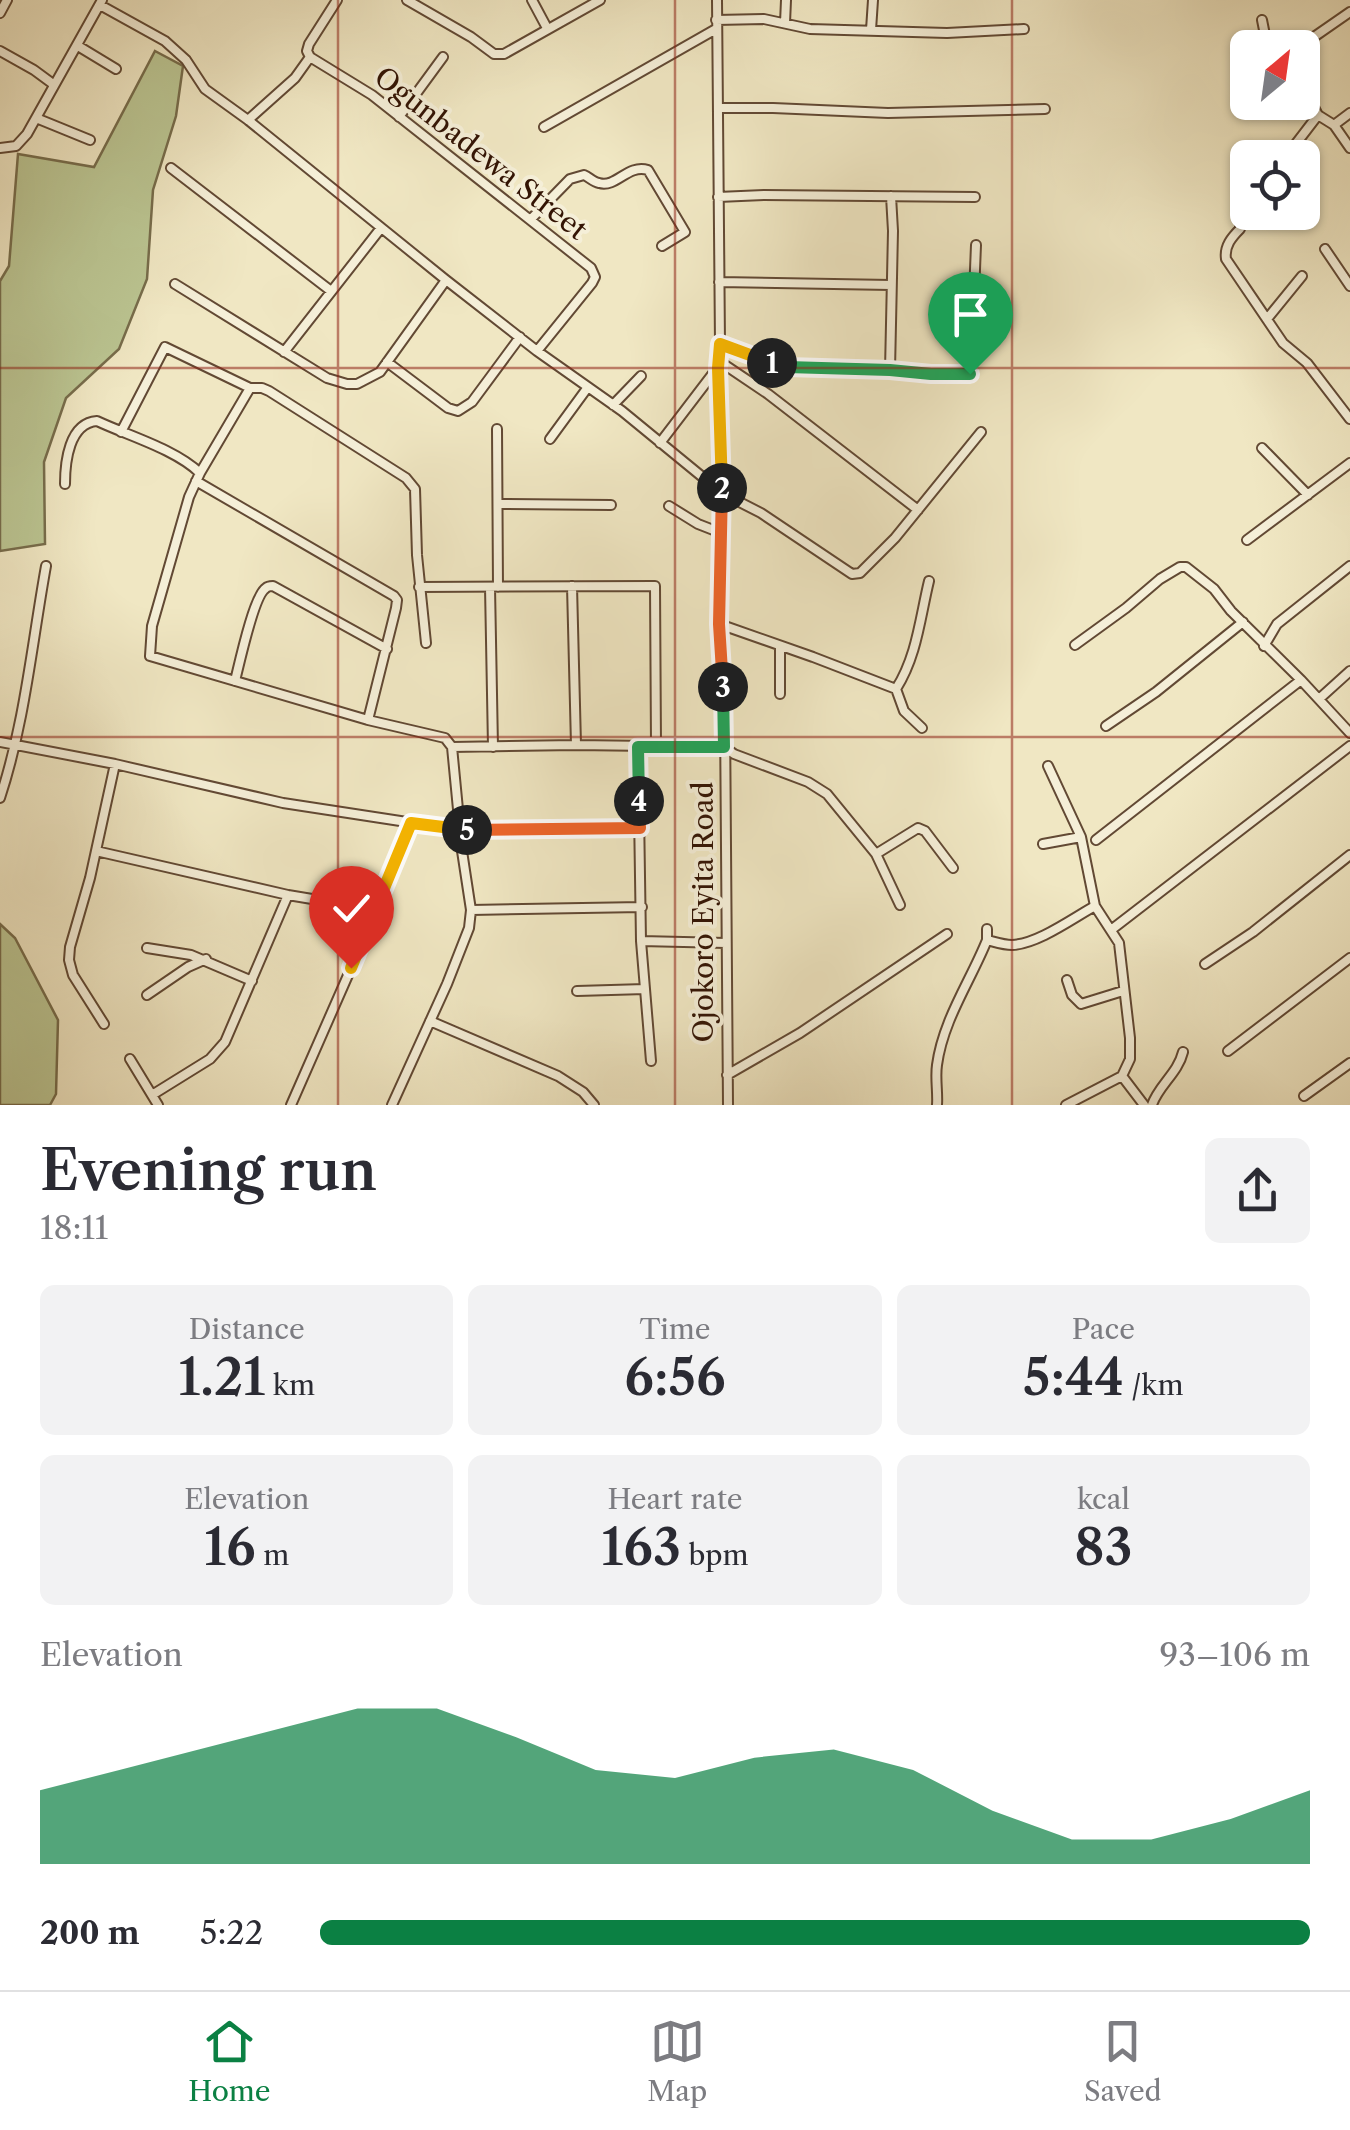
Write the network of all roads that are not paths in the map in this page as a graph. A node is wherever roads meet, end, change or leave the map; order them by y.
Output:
1 (7, 0) edge
2 (337, 0) edge
3 (532, 0) edge
4 (600, 0) edge
5 (717, 0) edge
6 (786, 0) edge
7 (872, 0) edge
8 (413, 1) edge
9 (101, 2) edge
10 (1350, 12) edge
11 (0, 13) edge
12 (1262, 20) dead end
13 (785, 23) junction
14 (716, 25) junction
15 (547, 28) junction
16 (1024, 29) dead end
17 (871, 30) junction
18 (1263, 30) edge
19 (1320, 33) edge
20 (78, 46) junction
21 (0, 51) edge
22 (310, 58) junction
23 (443, 58) dead end
24 (116, 69) dead end
25 (53, 84) junction
26 (718, 108) junction
27 (1045, 109) dead end
28 (1350, 113) edge
29 (1320, 116) edge
30 (399, 117) junction
31 (36, 118) junction
32 (248, 120) junction
33 (1334, 125) junction
34 (544, 127) dead end
35 (90, 140) dead end
36 (0, 148) edge
37 (1350, 148) edge
38 (172, 168) dead end
39 (891, 196) junction
40 (718, 197) junction
41 (975, 197) dead end
42 (531, 219) junction
43 (381, 228) junction
44 (1239, 230) edge
45 (976, 245) dead end
46 (662, 246) dead end
47 (1324, 249) dead end
48 (1302, 276) dead end
49 (446, 280) junction
50 (719, 282) junction
51 (174, 284) dead end
52 (891, 285) junction
53 (1350, 286) edge
54 (331, 291) junction
55 (1267, 319) junction
56 (520, 337) junction
57 (720, 344) junction
58 (537, 351) junction
59 (284, 352) junction
60 (387, 362) junction
61 (718, 364) junction
62 (890, 370) junction
63 (640, 376) dead end
64 (250, 388) junction
65 (588, 388) junction
66 (613, 405) junction
67 (1350, 420) edge
68 (497, 428) dead end
69 (120, 432) junction
70 (980, 432) dead end
71 (550, 440) dead end
72 (660, 443) junction
73 (1262, 448) dead end
74 (1350, 463) edge
75 (198, 477) junction
76 (65, 484) dead end
77 (722, 493) junction
78 (1308, 495) junction
79 (498, 504) junction
80 (611, 505) dead end
81 (669, 506) dead end
82 (918, 510) junction
83 (721, 533) junction
84 (1247, 540) dead end
85 (46, 566) dead end
86 (1350, 566) edge
87 (928, 581) dead end
88 (572, 586) junction
89 (419, 587) junction
90 (494, 587) junction
91 (1243, 622) junction
92 (719, 624) junction
93 (426, 643) dead end
94 (1075, 645) dead end
95 (780, 646) junction
96 (1264, 646) junction
97 (387, 648) junction
98 (1350, 672) edge
99 (1301, 680) junction
100 (235, 681) junction
101 (896, 689) junction
102 (780, 694) dead end
103 (1319, 700) junction
104 (368, 720) junction
105 (1106, 726) dead end
106 (922, 728) dead end
107 (1350, 734) edge
108 (0, 742) edge
109 (16, 745) junction
110 (576, 745) junction
111 (656, 746) junction
112 (1350, 746) edge
113 (452, 747) junction
114 (493, 747) junction
115 (638, 747) junction
116 (724, 747) junction
117 (115, 764) junction
118 (1048, 766) dead end
119 (0, 798) edge
120 (411, 823) junction
121 (640, 828) junction
122 (460, 830) junction
123 (1081, 837) junction
124 (1096, 840) dead end
125 (1042, 844) dead end
126 (96, 851) junction
127 (876, 854) junction
128 (1350, 856) edge
129 (953, 868) dead end
130 (288, 895) junction
131 (900, 905) dead end
132 (1096, 906) junction
133 (642, 908) junction
134 (472, 910) junction
135 (374, 916) junction
136 (987, 929) dead end
137 (1111, 930) junction
138 (947, 934) dead end
139 (987, 940) junction
140 (641, 941) junction
141 (726, 943) junction
142 (147, 948) dead end
143 (1350, 958) edge
144 (206, 959) junction
145 (1206, 964) dead end
146 (1067, 980) dead end
147 (252, 981) junction
148 (645, 988) junction
149 (577, 990) dead end
150 (1122, 991) junction
151 (148, 995) dead end
152 (430, 1021) junction
153 (104, 1024) dead end
154 (1228, 1051) dead end
155 (1183, 1052) dead end
156 (130, 1059) dead end
157 (651, 1061) dead end
158 (1350, 1063) edge
159 (726, 1074) junction
160 (1122, 1076) junction
161 (152, 1095) junction
162 (1304, 1096) dead end
163 (158, 1105) edge
164 (290, 1105) edge
165 (392, 1105) edge
166 (594, 1105) edge
167 (728, 1105) edge
168 (937, 1105) edge
169 (1066, 1105) edge
170 (1148, 1105) edge

1 - 11 street
2 - 22 street
3 - 15 street
4 - 15 street
5 - 14 street, Ojokoro Eyita Road
6 - 13 street
7 - 17 street
8 - 15 street
9 - 20 street
9 - 32 street
10 - 19 street
12 - 18 street
13 - 14 street
13 - 17 street
14 - 26 street, Ojokoro Eyita Road
14 - 34 street
16 - 17 street
20 - 24 street
20 - 25 street
21 - 25 street
22 - 30 street, Ogunbadewa Street
22 - 32 street
23 - 30 street
25 - 31 street
26 - 27 street
26 - 40 street, Ojokoro Eyita Road
28 - 33 street
29 - 33 street
30 - 42 street, Ogunbadewa Street
31 - 35 street
31 - 36 street
32 - 43 street
33 - 37 street
38 - 54 street
39 - 40 street
39 - 41 street
39 - 52 street
40 - 50 street, Ojokoro Eyita Road
42 - 46 street
42 - 58 street, Ogunbadewa Street
43 - 49 street
43 - 54 street
44 - 55 street
45 - 62 street
47 - 53 street
48 - 55 street
49 - 56 street
49 - 60 street
50 - 52 street
50 - 57 street, Ojokoro Eyita Road
51 - 59 street
52 - 62 street
54 - 59 street
55 - 67 street
56 - 58 street
56 - 60 street
57 - 61 street, Ojokoro Eyita Road
57 - 62 street
58 - 65 street
59 - 60 street
61 - 72 street
61 - 77 street, Ojokoro Eyita Road
61 - 82 street
63 - 66 street
64 - 69 street
64 - 75 street
64 - 89 street
65 - 66 street
65 - 71 street
66 - 72 street
68 - 79 street
69 - 75 street
69 - 76 street
70 - 82 street
72 - 77 street
73 - 78 street
74 - 78 street
75 - 97 street
75 - 100 street
77 - 82 street
77 - 83 street, Ojokoro Eyita Road
78 - 84 street
79 - 80 street
79 - 90 street
81 - 83 street
83 - 92 street, Ojokoro Eyita Road
85 - 109 street
86 - 96 street
87 - 101 street
88 - 90 street
88 - 110 street
88 - 111 street
89 - 90 street
89 - 93 street
90 - 114 street
91 - 94 street
91 - 96 street
91 - 105 street
92 - 95 street
92 - 116 street, Ojokoro Eyita Road
95 - 101 street
95 - 102 street
96 - 99 street
97 - 100 street
97 - 104 street
98 - 103 street
99 - 103 street
99 - 124 street
100 - 104 street
101 - 106 street
103 - 107 street
104 - 113 street
108 - 109 street
109 - 117 street
109 - 119 street
110 - 114 street
110 - 115 street
111 - 115 street
111 - 116 street
112 - 137 street
113 - 114 street
113 - 122 street
115 - 121 street
116 - 127 street
116 - 141 street, Ojokoro Eyita Road
117 - 120 street
117 - 126 street
118 - 123 street
120 - 122 street
120 - 135 street
121 - 122 street
121 - 133 street
122 - 134 street
123 - 125 street
123 - 132 street
126 - 130 street
126 - 153 street
127 - 129 street
127 - 131 street
128 - 145 street
130 - 135 street
130 - 147 street
132 - 137 street
132 - 139 street
133 - 134 street
133 - 140 street
134 - 152 street
135 - 164 street
136 - 139 street
137 - 150 street
138 - 159 street
139 - 168 street
140 - 141 street
140 - 148 street
141 - 159 street, Ojokoro Eyita Road
142 - 144 street
143 - 154 street
144 - 147 street
144 - 151 street
146 - 150 street
147 - 161 street
148 - 149 street
148 - 157 street
150 - 160 street
152 - 165 street
152 - 166 street
155 - 170 street
156 - 161 street
158 - 162 street
159 - 167 street, Ojokoro Eyita Road
160 - 169 street
160 - 170 street
161 - 163 street

